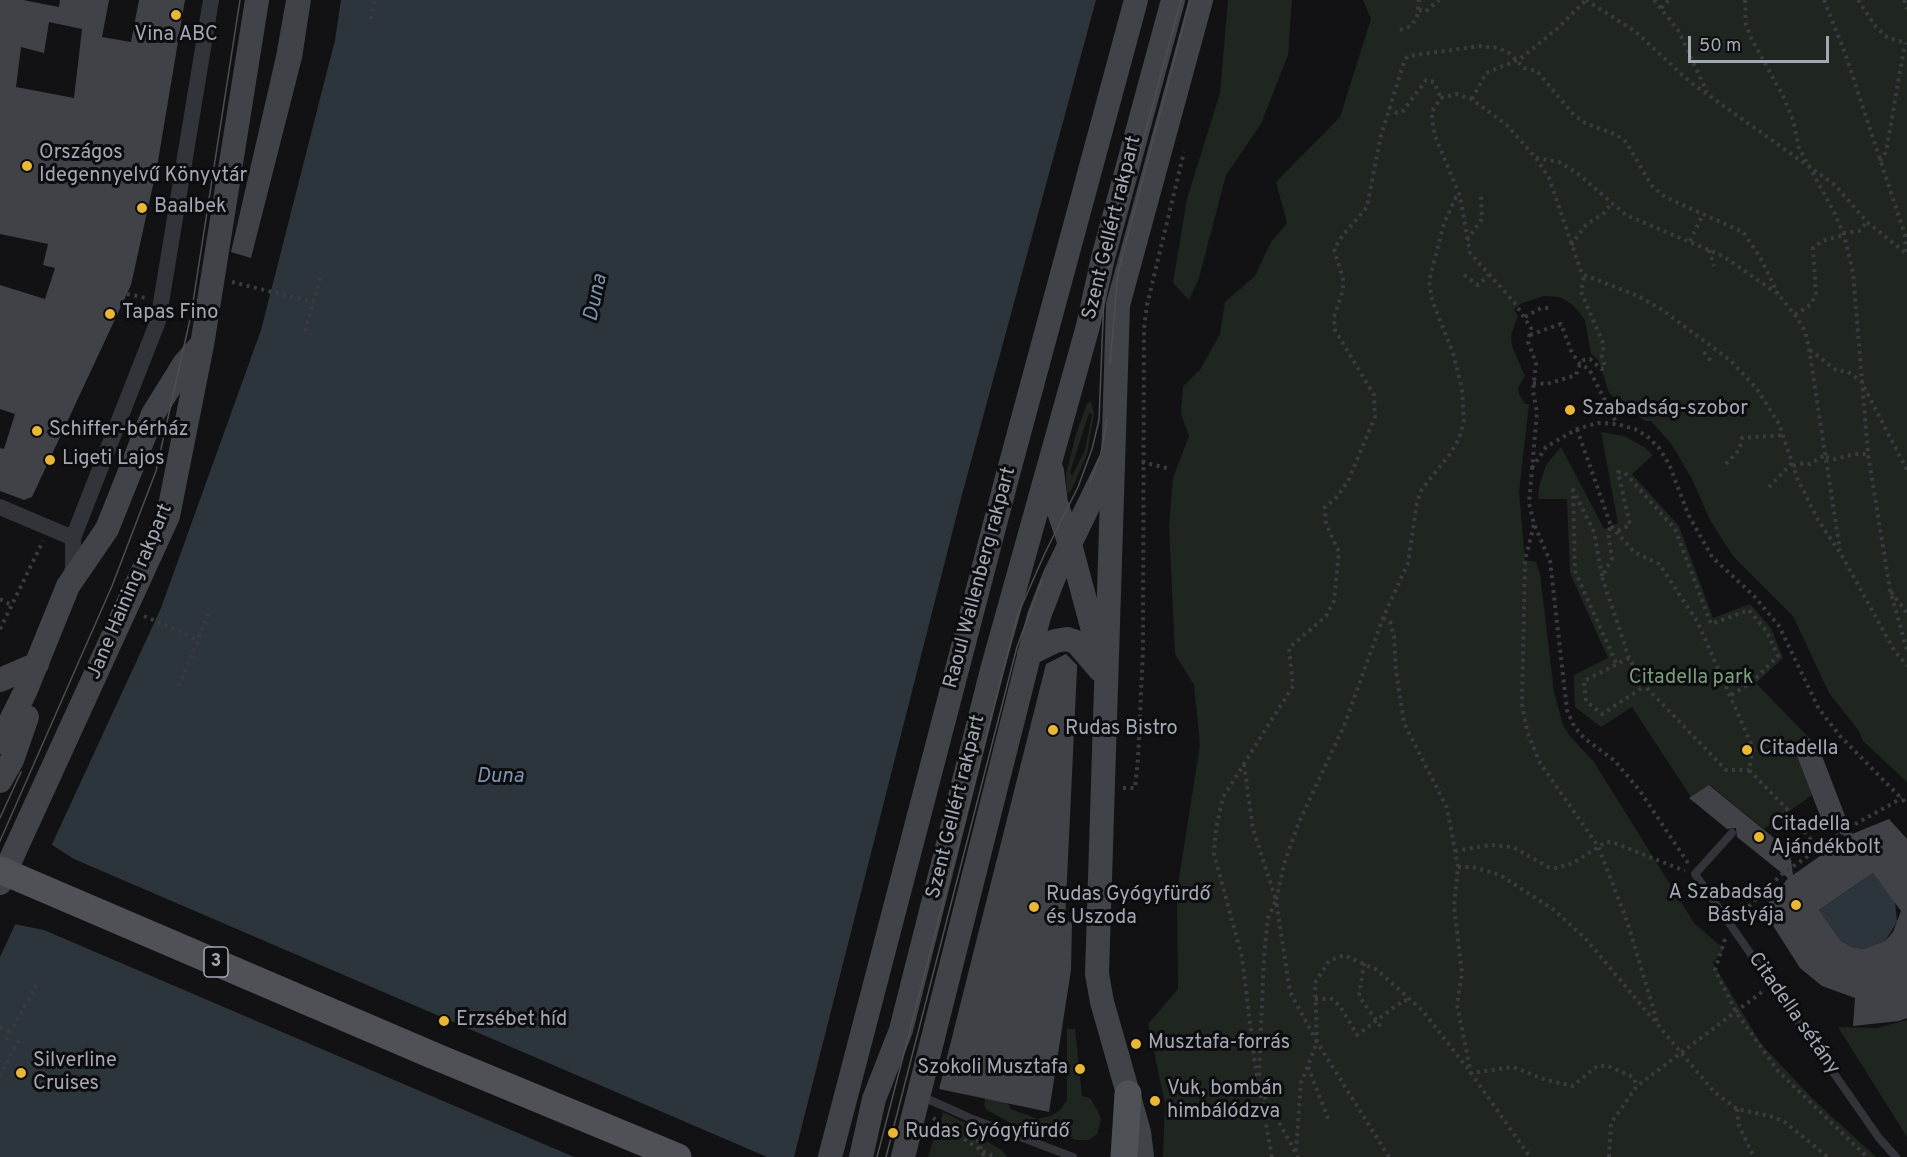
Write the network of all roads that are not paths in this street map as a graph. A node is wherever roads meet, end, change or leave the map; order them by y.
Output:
1 (211, 0) edge
2 (257, 0) edge
3 (1136, 0) edge
4 (1173, 0) edge
5 (1201, 0) edge
6 (1160, 114) dead end
7 (1118, 305) junction
8 (202, 345) junction
9 (1113, 455) junction
10 (1052, 456) junction
11 (0, 507) edge
12 (73, 538) junction
13 (1070, 544) junction
14 (68, 586) junction
15 (1029, 654) junction
16 (37, 664) junction
17 (1105, 677) junction
18 (0, 680) edge
19 (25, 692) junction
20 (0, 718) edge
21 (0, 742) edge
22 (0, 781) edge
23 (1732, 833) dead end
24 (0, 870) edge
25 (0, 883) edge
26 (1128, 1094) junction
27 (924, 1105) junction
28 (678, 1157) edge
29 (831, 1157) edge
30 (861, 1157) edge
31 (903, 1157) edge
32 (1073, 1157) edge
33 (1124, 1157) edge
34 (1142, 1157) edge
35 (1896, 1157) edge

1 - 12 street
2 - 8 main road, Jane Haining rakpart
3 - 29 main road, Raoul Wallenberg rakpart
4 - 10 main road, Szent Gellért rakpart
5 - 7 main road, Szent Gellért rakpart
6 - 7 lane
7 - 9 main road, Szent Gellért rakpart
8 - 14 main road
8 - 25 main road, Jane Haining rakpart
9 - 13 main road, Szent Gellért rakpart
9 - 17 main road, Szent Gellért rakpart
10 - 13 main road, Szent Gellért rakpart
10 - 30 main road, Szent Gellért rakpart
11 - 12 street
12 - 14 street
13 - 15 main road, Szent Gellért rakpart
13 - 17 main road, Szent Gellért rakpart
14 - 16 main road
15 - 17 main road
15 - 27 main road, Szent Gellért rakpart
16 - 18 main road
16 - 19 main road
17 - 26 main road, Szent Gellért rakpart
19 - 20 main road
19 - 21 main road
19 - 22 main road
23 - 35 lane, Citadella sétány
24 - 28 main road, 3, bridge
26 - 33 main road
26 - 34 main road, Szent Gellért rakpart
27 - 31 main road, Szent Gellért rakpart
27 - 32 lane

